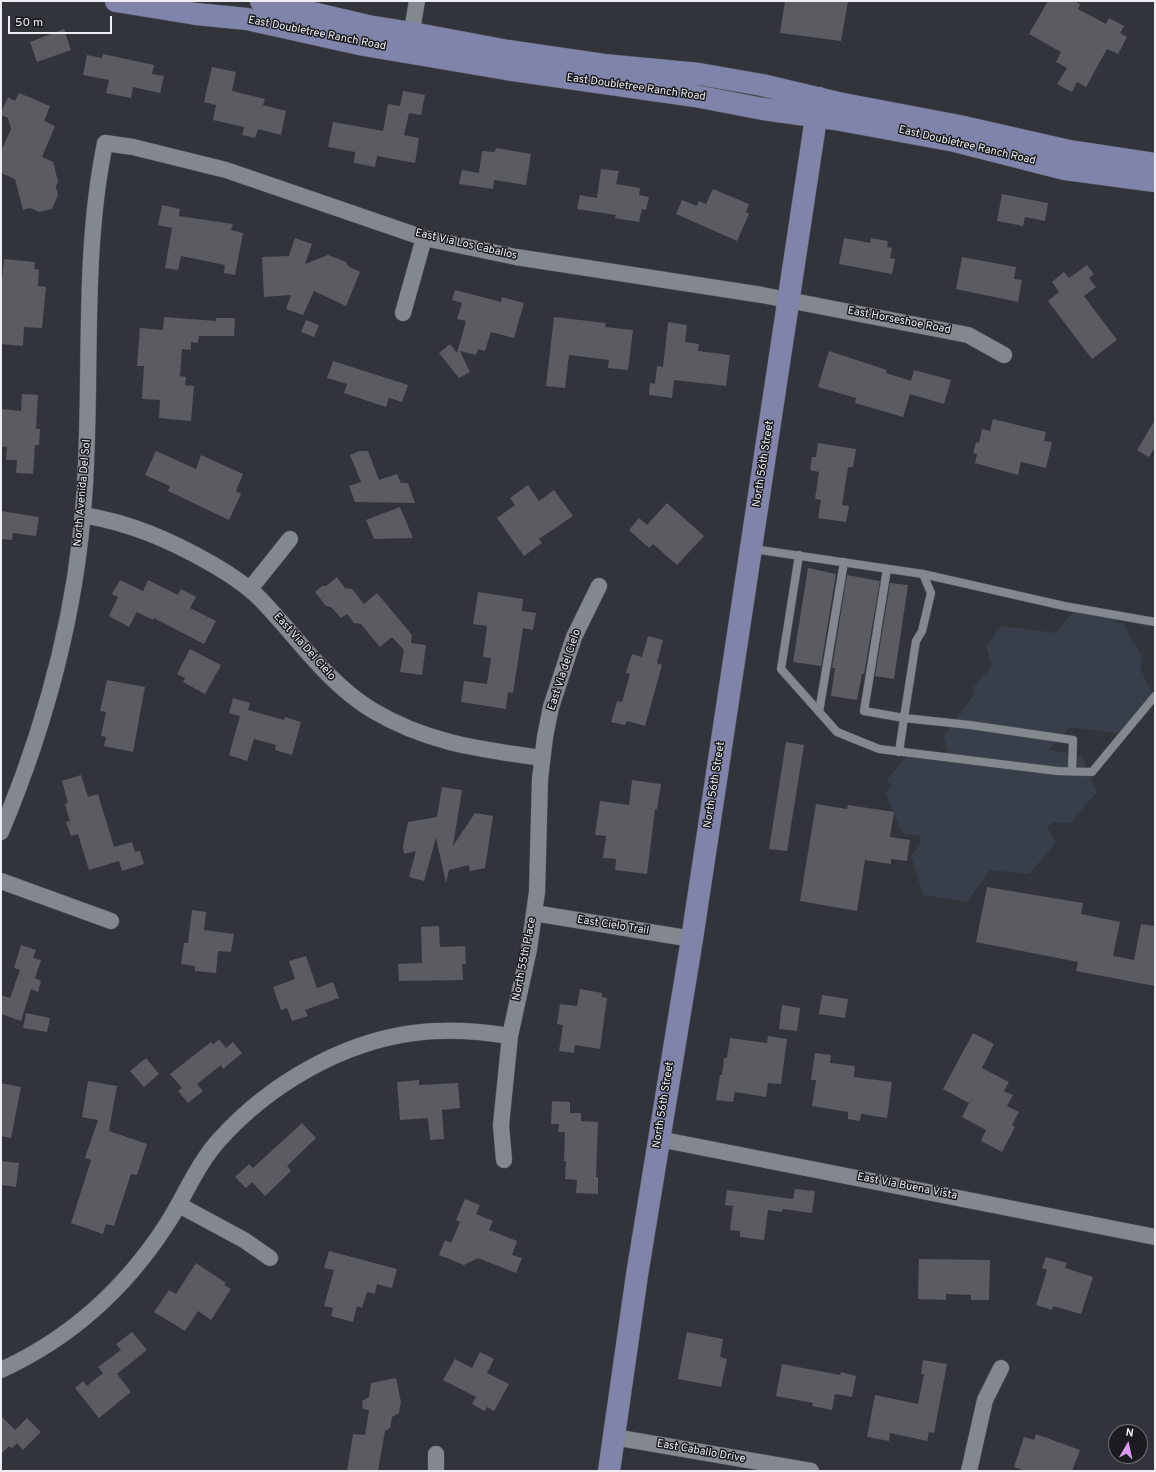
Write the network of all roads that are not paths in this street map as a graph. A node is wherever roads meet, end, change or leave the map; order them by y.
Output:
1 (116, 1) edge
2 (261, 1) edge
3 (417, 1) edge
4 (410, 42) junction
5 (818, 107) junction
6 (105, 143) joint
7 (1155, 164) edge
8 (1155, 181) edge
9 (424, 238) junction
10 (789, 300) junction
11 (403, 313) dead end
12 (1004, 355) dead end
13 (83, 515) junction
14 (290, 539) dead end
15 (751, 548) junction
16 (799, 555) junction
17 (844, 562) junction
18 (887, 569) junction
19 (923, 574) junction
20 (599, 586) dead end
21 (250, 589) junction
22 (1155, 622) edge
23 (1155, 696) edge
24 (819, 712) junction
25 (904, 718) junction
26 (899, 752) junction
27 (542, 758) junction
28 (1072, 771) junction
29 (1, 832) edge
30 (1, 881) edge
31 (534, 913) junction
32 (111, 921) dead end
33 (692, 939) junction
34 (510, 1036) junction
35 (659, 1139) junction
36 (504, 1160) dead end
37 (179, 1205) junction
38 (1155, 1237) edge
39 (270, 1258) dead end
40 (1001, 1368) dead end
41 (1, 1370) edge
42 (614, 1437) junction
43 (436, 1454) dead end
44 (436, 1471) edge
45 (609, 1471) edge
46 (812, 1471) edge
47 (968, 1471) edge

1 - 4 main road, East Doubletree Ranch Road
2 - 4 main road, East Doubletree Ranch Road
3 - 4 street
4 - 5 main road, East Doubletree Ranch Road
5 - 7 main road, East Doubletree Ranch Road
5 - 8 main road, East Doubletree Ranch Road
5 - 10 main road, North 56th Street
6 - 9 street, East Via Los Caballos
6 - 13 street, North Avenida Del Sol
9 - 10 street, East Via Los Caballos
9 - 11 street
10 - 12 street, East Horseshoe Road
10 - 15 main road, North 56th Street
13 - 21 street, East Via Del Cielo
13 - 29 street, North Avenida Del Sol
14 - 21 street
15 - 16 lane
15 - 33 main road, North 56th Street
16 - 17 lane
16 - 24 lane
17 - 18 lane
17 - 24 lane
18 - 19 lane
18 - 25 lane
19 - 22 lane
19 - 25 lane
20 - 27 street, East Via del Cielo
21 - 27 street, East Via Del Cielo
23 - 28 lane
24 - 26 lane
25 - 26 lane
25 - 28 lane
26 - 28 lane
27 - 31 street, North 55th Place
30 - 32 street
31 - 33 street, East Cielo Trail
31 - 34 street, North 55th Place
33 - 35 main road, North 56th Street
34 - 36 street, North 55th Place
34 - 37 street
35 - 38 street, East Via Buena Vista
35 - 42 main road, North 56th Street
37 - 39 street
37 - 41 street
40 - 47 street
42 - 45 main road, North 56th Street
42 - 46 street, East Caballo Drive
43 - 44 street

